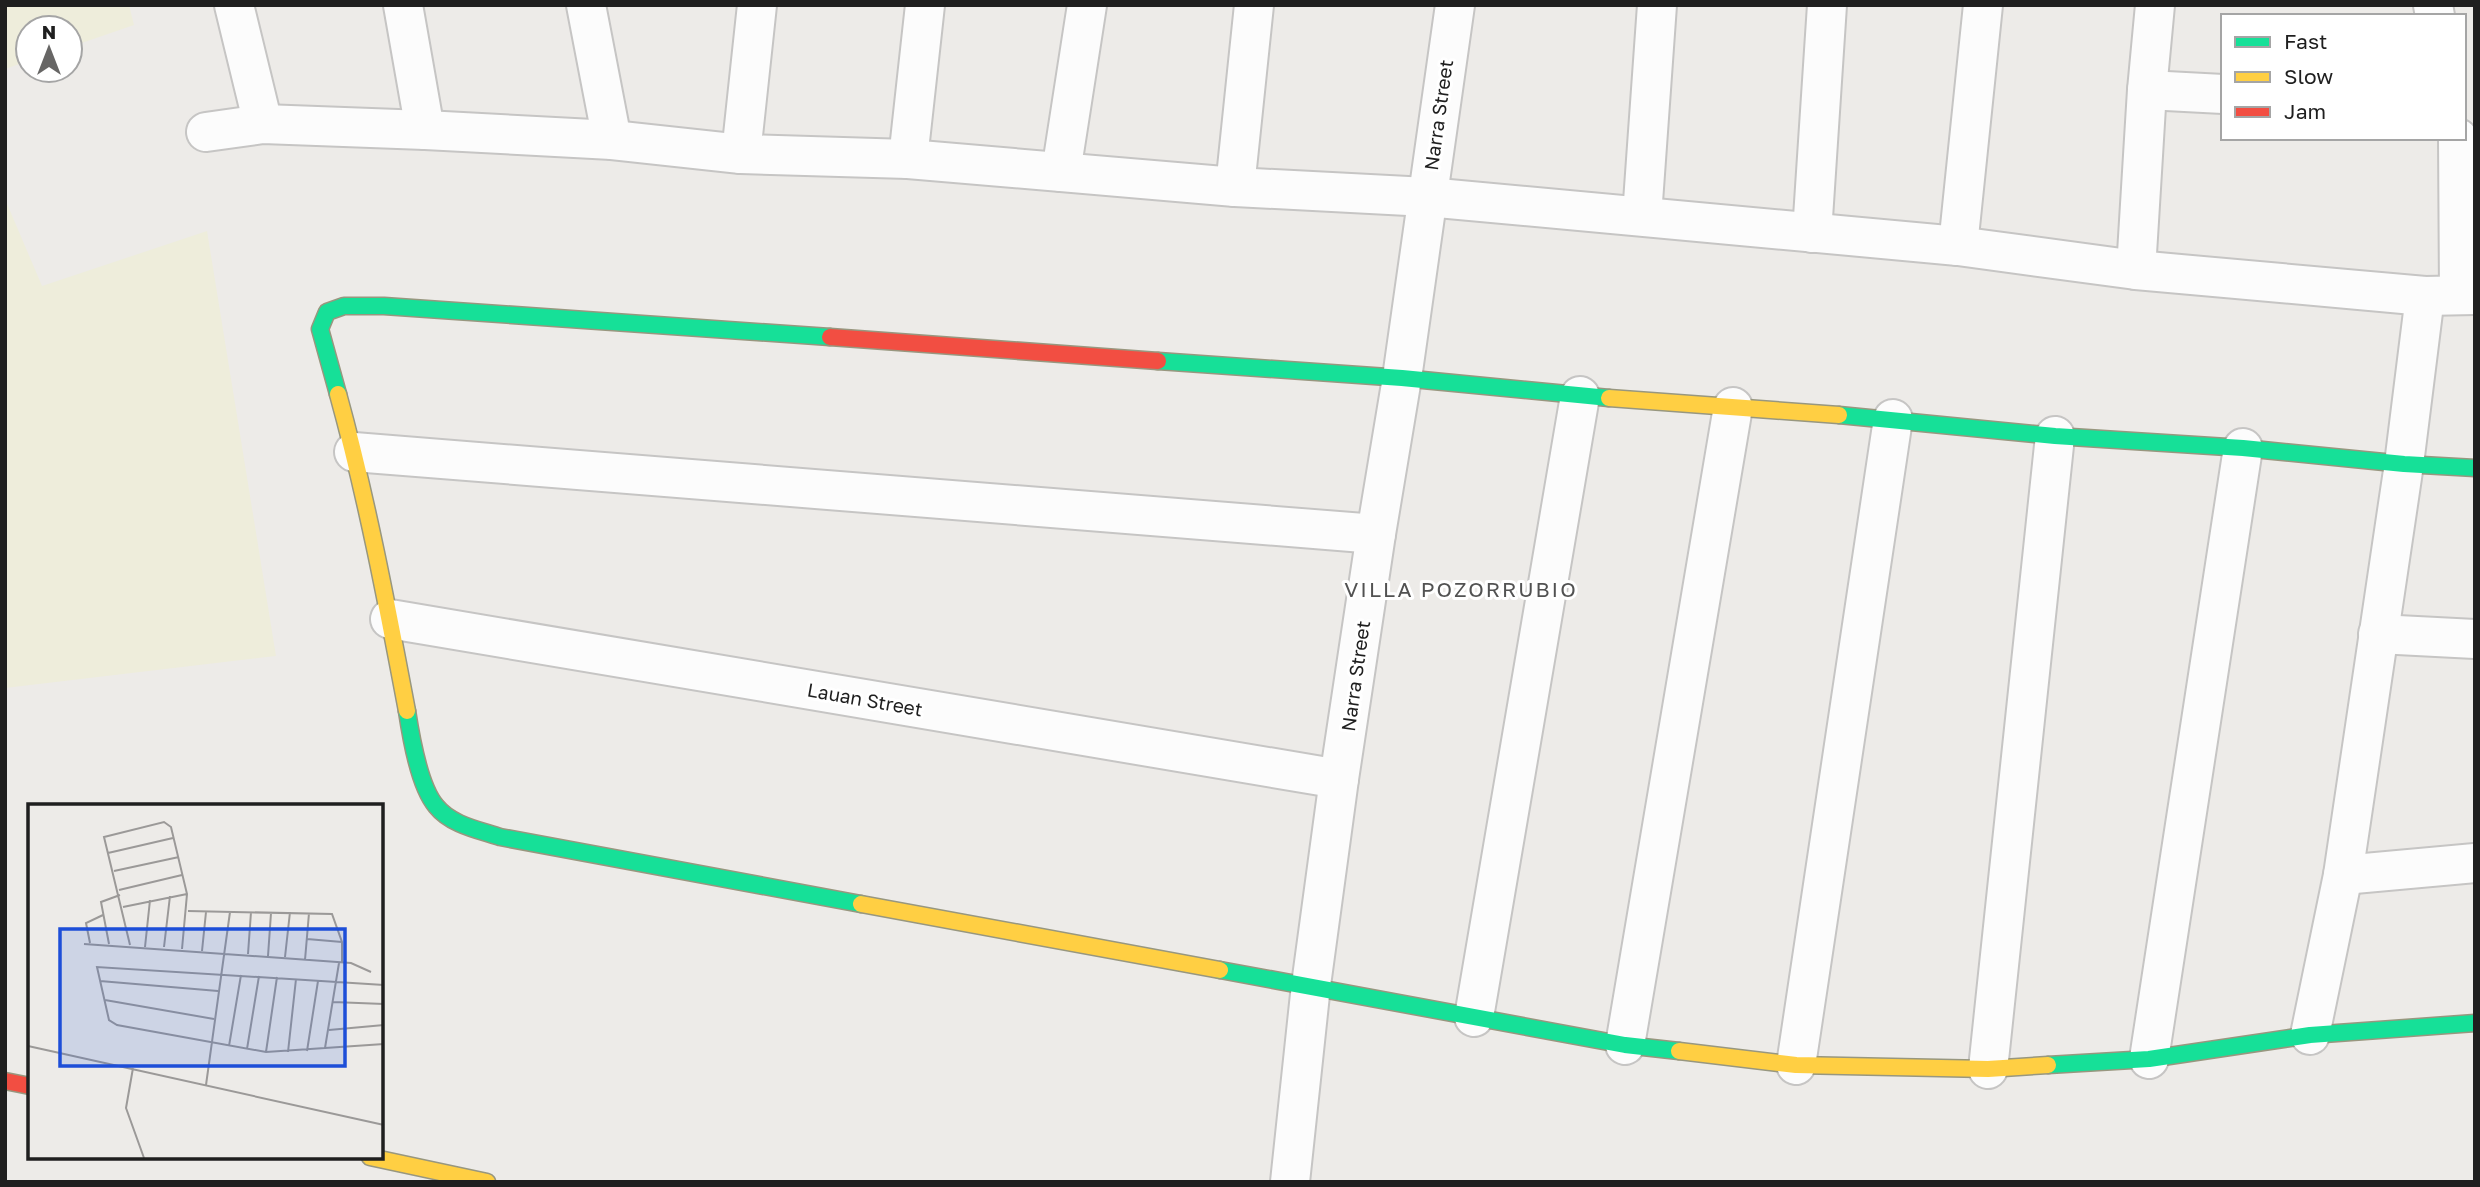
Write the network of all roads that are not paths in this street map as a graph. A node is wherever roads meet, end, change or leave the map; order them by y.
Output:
1 (234, 5) edge
2 (402, 5) edge
3 (586, 5) edge
4 (757, 5) edge
5 (925, 5) edge
6 (1087, 5) edge
7 (1254, 5) edge
8 (1454, 5) edge
9 (1657, 5) edge
10 (1827, 5) edge
11 (1983, 5) edge
12 (2155, 5) edge
13 (2147, 90) junction
14 (2221, 94) edge
15 (263, 124) junction
16 (425, 130) junction
17 (206, 132) dead end
18 (612, 140) junction
19 (2458, 140) edge
20 (741, 154) junction
21 (908, 159) junction
22 (1061, 172) junction
23 (1235, 187) junction
24 (1427, 197) junction
25 (1642, 216) junction
26 (1812, 233) junction
27 (1958, 246) junction
28 (2136, 270) junction
29 (2453, 295) edge
30 (1402, 378) junction
31 (1580, 396) junction
32 (1734, 407) junction
33 (1893, 419) junction
34 (2055, 436) junction
35 (2243, 447) junction
36 (354, 452) junction
37 (2404, 464) junction
38 (2475, 468) edge
39 (1376, 534) junction
40 (390, 619) junction
41 (2378, 634) junction
42 (2475, 639) edge
43 (1339, 779) junction
44 (2475, 863) edge
45 (2343, 875) junction
46 (1311, 985) junction
47 (1474, 1017) junction
48 (2475, 1023) edge
49 (2310, 1035) junction
50 (1625, 1045) junction
51 (2149, 1059) junction
52 (1796, 1065) junction
53 (1987, 1069) junction
54 (5, 1081) edge
55 (28, 1086) edge
56 (379, 1159) edge
57 (487, 1182) edge
58 (1290, 1182) edge

1 - 15 street
2 - 16 street
3 - 18 street
4 - 20 street
5 - 21 street
6 - 22 street
7 - 23 street
8 - 24 street, Narra Street
9 - 25 street
10 - 26 street
11 - 27 street
12 - 13 street
13 - 14 street
13 - 28 street
15 - 16 street
15 - 17 street
16 - 18 street
18 - 20 street
19 - 29 street
20 - 21 street
21 - 22 street
22 - 23 street
23 - 24 street
24 - 25 street
24 - 30 street, Narra Street
25 - 26 street
26 - 27 street
27 - 28 street
28 - 29 street
29 - 37 street
30 - 31 main road
30 - 36 main road
30 - 39 street, Narra Street
31 - 32 main road
31 - 47 street
32 - 33 main road
32 - 50 street
33 - 34 main road
33 - 52 street
34 - 35 main road
34 - 53 street
35 - 37 main road
35 - 51 street
36 - 39 street
36 - 40 main road
37 - 38 main road
37 - 41 street
39 - 43 street, Narra Street
40 - 43 street, Lauan Street
40 - 46 main road
41 - 42 street
41 - 45 street
43 - 46 street, Narra Street
44 - 45 street
45 - 49 street
46 - 47 main road
46 - 58 street, Narra Street
47 - 50 main road
48 - 49 main road
49 - 51 main road
50 - 52 main road
51 - 53 main road
52 - 53 main road
54 - 55 main road
56 - 57 main road

